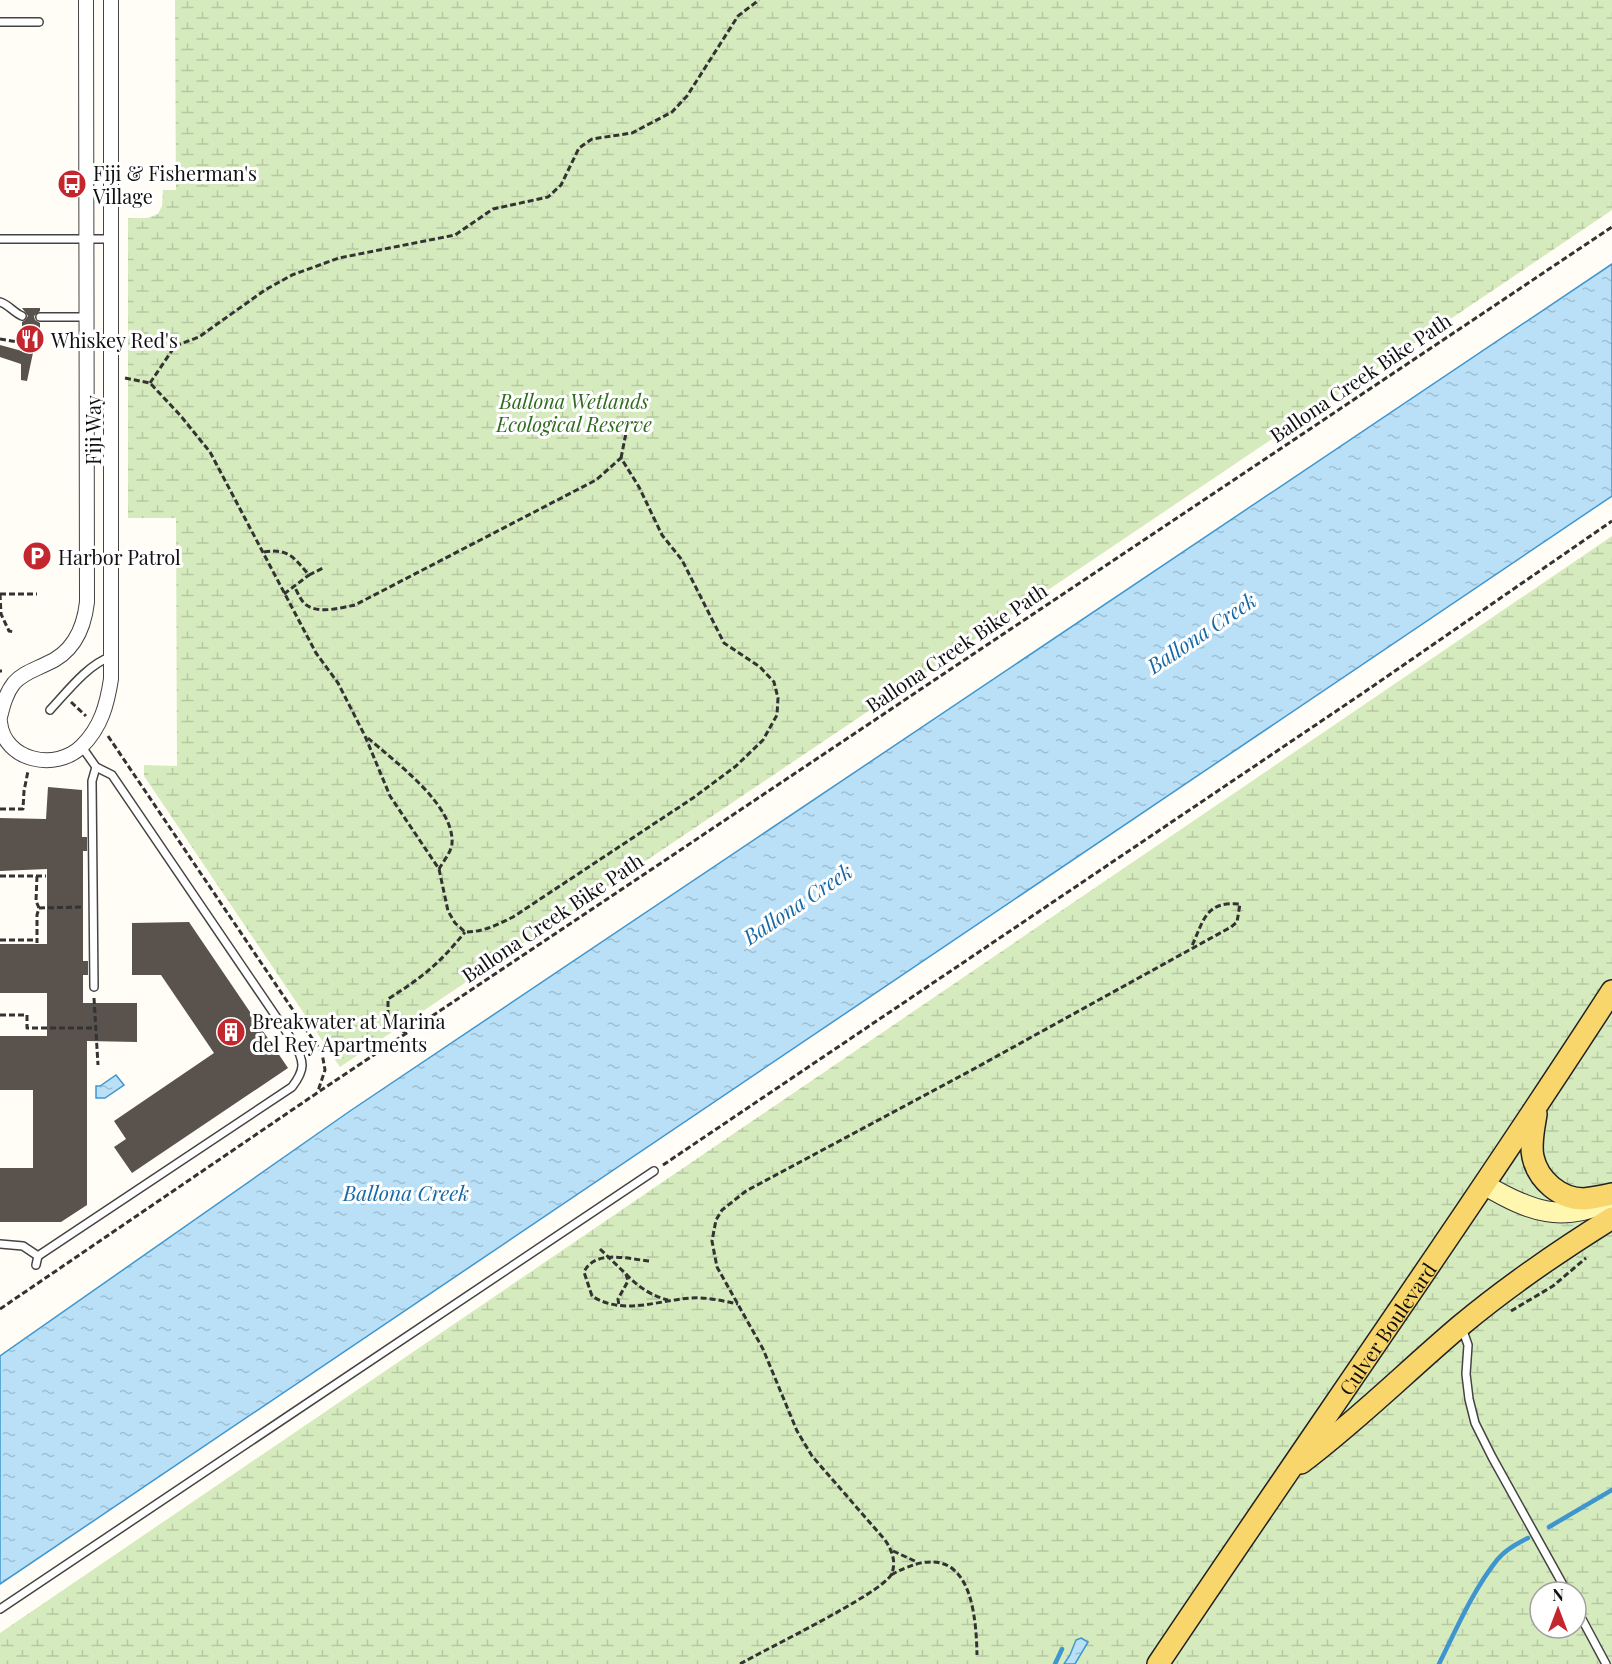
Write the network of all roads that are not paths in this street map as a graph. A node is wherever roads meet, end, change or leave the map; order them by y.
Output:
1 (86, 0) edge
2 (111, 0) edge
3 (0, 22) edge
4 (39, 22) dead end
5 (0, 239) edge
6 (86, 239) junction
7 (111, 239) junction
8 (0, 302) edge
9 (22, 316) dead end
10 (40, 317) dead end
11 (86, 317) junction
12 (87, 377) junction
13 (112, 378) junction
14 (112, 657) junction
15 (50, 710) dead end
16 (0, 719) edge
17 (82, 747) junction
18 (96, 767) junction
19 (94, 987) road end
20 (1612, 991) edge
21 (1537, 1108) junction
22 (654, 1171) road end
23 (1485, 1185) junction
24 (1612, 1194) edge
25 (1612, 1200) edge
26 (1612, 1218) edge
27 (0, 1244) edge
28 (38, 1256) junction
29 (36, 1265) dead end
30 (1461, 1326) junction
31 (1284, 1476) junction
32 (1561, 1580) edge
33 (0, 1609) edge
34 (1588, 1630) edge
35 (1158, 1664) edge
36 (1606, 1664) edge

1 - 6 street, Fiji Way
2 - 7 street, Fiji Way
3 - 4 lane
5 - 6 lane
6 - 7 lane
6 - 11 street, Fiji Way
7 - 13 street, Fiji Way
8 - 9 lane
10 - 11 lane
11 - 12 street, Fiji Way
12 - 13 street
12 - 16 street, Fiji Way
13 - 14 street, Fiji Way
14 - 15 lane
14 - 17 street, Fiji Way
16 - 17 street, Fiji Way
17 - 18 lane
18 - 19 lane
18 - 28 lane
20 - 21 main road, Culver Boulevard
21 - 23 main road, Culver Boulevard
21 - 24 main road
22 - 33 lane
23 - 25 main road
23 - 31 main road, Culver Boulevard
26 - 30 main road
27 - 28 lane
28 - 29 lane
30 - 31 main road
30 - 32 lane
31 - 35 main road, Culver Boulevard
34 - 36 lane

